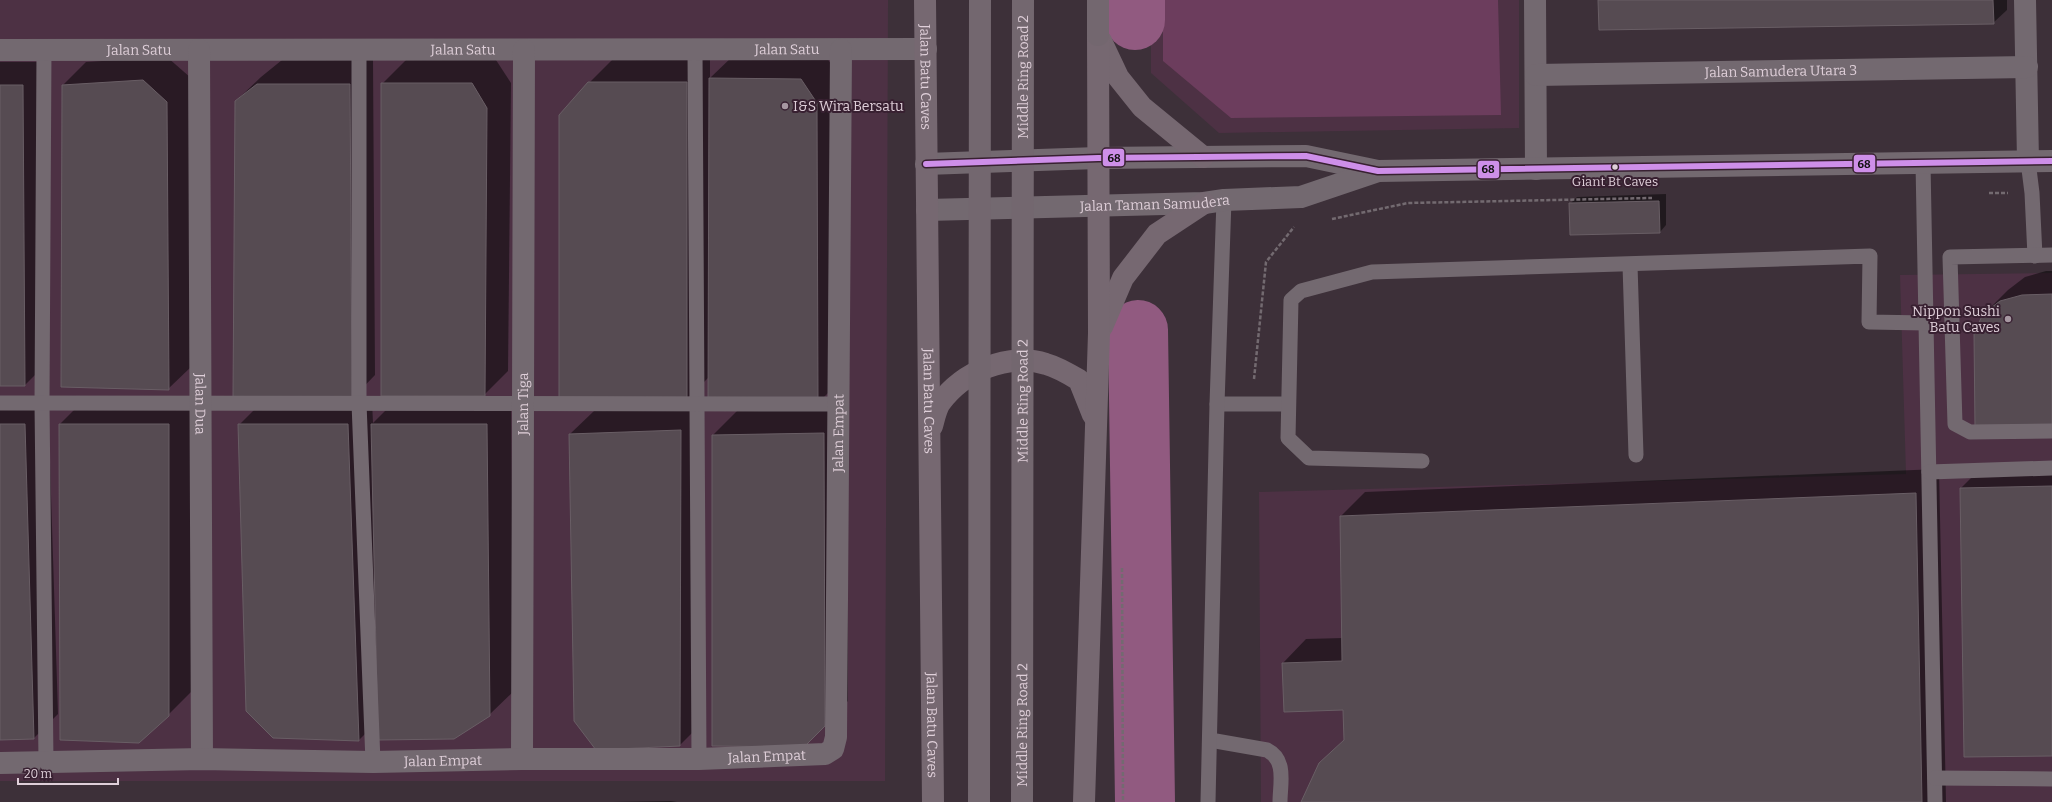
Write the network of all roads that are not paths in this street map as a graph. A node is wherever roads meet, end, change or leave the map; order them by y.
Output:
1 (925, 0) edge
2 (980, 0) edge
3 (1023, 0) edge
4 (1098, 0) edge
5 (1535, 0) edge
6 (2025, 0) edge
7 (1098, 35) junction
8 (926, 49) junction
9 (0, 50) edge
10 (44, 50) junction
11 (199, 50) junction
12 (359, 50) junction
13 (524, 50) junction
14 (695, 50) junction
15 (841, 50) junction
16 (2026, 67) junction
17 (1536, 75) junction
18 (1203, 157) junction
19 (1098, 158) junction
20 (2028, 161) junction
21 (2052, 161) edge
22 (1923, 163) junction
23 (926, 164) junction
24 (1536, 169) junction
25 (1378, 171) junction
26 (1214, 202) junction
27 (1098, 205) junction
28 (927, 210) junction
29 (2052, 255) edge
30 (2035, 256) junction
31 (1630, 265) junction
32 (1926, 323) junction
33 (1099, 333) junction
34 (0, 403) edge
35 (42, 403) junction
36 (199, 403) junction
37 (359, 403) junction
38 (523, 404) junction
39 (698, 404) junction
40 (838, 404) junction
41 (1217, 404) junction
42 (1287, 404) junction
43 (1097, 423) junction
44 (2052, 431) edge
45 (929, 435) junction
46 (1636, 455) dead end
47 (1422, 461) dead end
48 (2052, 468) edge
49 (1929, 472) junction
50 (1210, 740) junction
51 (202, 759) junction
52 (522, 759) junction
53 (699, 759) junction
54 (46, 762) junction
55 (373, 762) junction
56 (0, 763) edge
57 (1935, 778) junction
58 (2052, 779) edge
59 (933, 802) edge
60 (979, 802) edge
61 (1022, 802) edge
62 (1084, 802) edge
63 (1208, 802) edge
64 (1280, 802) edge
65 (1936, 802) edge

1 - 8 main road, Jalan Batu Caves
2 - 60 highway, bridge
3 - 61 highway, Middle Ring Road 2, bridge
4 - 7 highway
5 - 17 street
6 - 16 street
7 - 18 main road
7 - 19 main road
8 - 15 street, Jalan Satu
8 - 23 main road, Jalan Batu Caves
9 - 10 street, Jalan Satu
10 - 11 street, Jalan Satu
10 - 35 lane
11 - 12 street, Jalan Satu
11 - 36 street, Jalan Dua
12 - 13 street, Jalan Satu
12 - 37 lane
13 - 14 street, Jalan Satu
13 - 38 street, Jalan Tiga
14 - 15 street, Jalan Satu
14 - 39 lane
15 - 40 street, Jalan Empat
16 - 17 street, Jalan Samudera Utara 3
16 - 20 street
17 - 24 street
18 - 19 street, Jalan Taman Samudera
18 - 25 street, Jalan Taman Samudera
19 - 23 street, Jalan Taman Samudera
19 - 27 main road
20 - 21 street, Jalan Taman Samudera
20 - 22 street, Jalan Taman Samudera
20 - 30 lane
22 - 24 street, Jalan Taman Samudera
22 - 32 lane
23 - 28 main road, Jalan Batu Caves
24 - 25 street, Jalan Taman Samudera
25 - 26 street, Jalan Taman Samudera
26 - 27 street, Jalan Taman Samudera
26 - 33 main road
26 - 41 lane
27 - 28 street, Jalan Taman Samudera
27 - 33 main road
28 - 45 main road, Jalan Batu Caves
29 - 30 lane
30 - 44 lane
31 - 32 lane
31 - 42 lane
31 - 46 lane
32 - 49 lane
33 - 43 main road
34 - 35 lane
35 - 36 lane
35 - 54 lane
36 - 37 lane
36 - 51 street, Jalan Dua
37 - 38 lane
37 - 55 lane
38 - 39 lane
38 - 52 street, Jalan Tiga
39 - 40 lane
39 - 53 lane
40 - 53 street, Jalan Empat
41 - 42 lane
41 - 50 lane
42 - 47 lane
43 - 45 main road
43 - 62 main road
45 - 59 main road, Jalan Batu Caves
48 - 49 lane
49 - 57 lane
50 - 63 lane
50 - 64 lane
51 - 54 street, Jalan Empat
51 - 55 street, Jalan Empat
52 - 53 street, Jalan Empat
52 - 55 street, Jalan Empat
54 - 56 street, Jalan Empat
57 - 58 lane
57 - 65 lane

